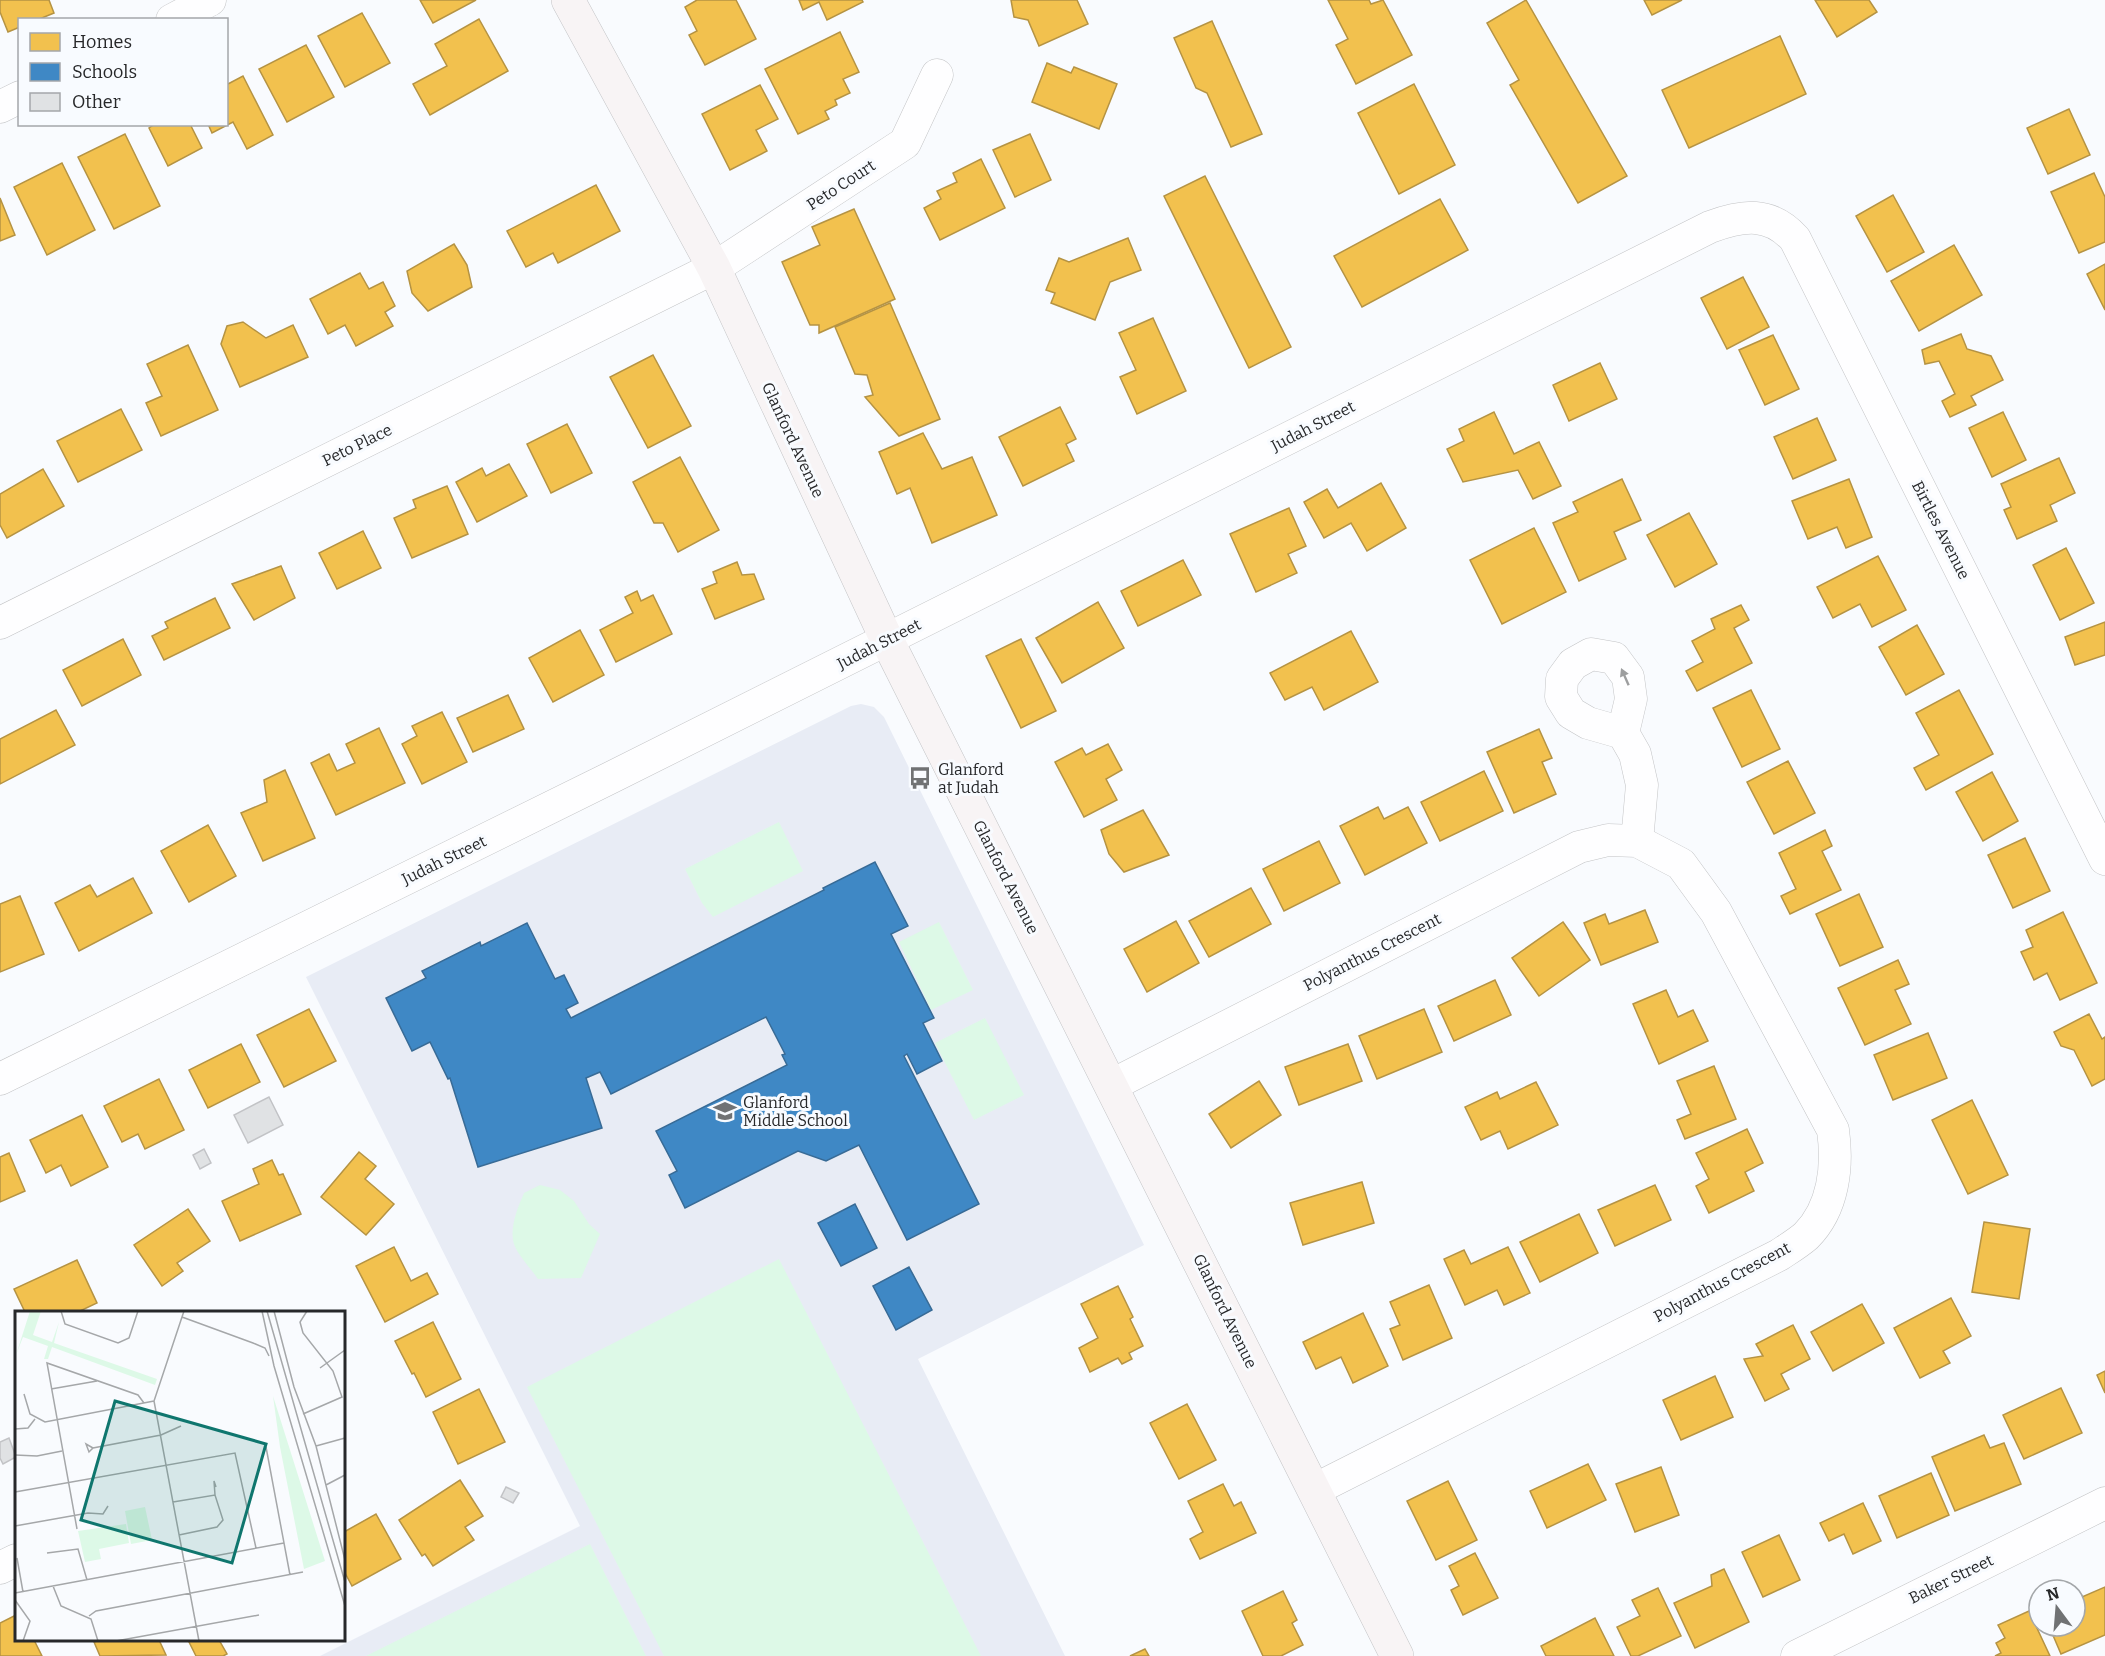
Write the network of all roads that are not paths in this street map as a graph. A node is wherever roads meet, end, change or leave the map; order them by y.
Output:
1 (210, 0) edge
2 (568, 0) edge
3 (176, 18) edge
4 (937, 75) dead end
5 (18, 98) edge
6 (0, 107) edge
7 (1760, 219) joint
8 (714, 268) junction
9 (0, 623) edge
10 (886, 640) junction
11 (1623, 733) dead end
12 (1637, 841) junction
13 (2105, 859) edge
14 (0, 1079) edge
15 (1112, 1085) junction
16 (1314, 1490) junction
17 (2105, 1503) edge
18 (15, 1560) edge
19 (0, 1568) edge
20 (1397, 1656) edge
21 (1797, 1656) edge

1 - 3 street
2 - 8 main road, Glanford Avenue
4 - 8 street, Peto Court
5 - 6 street
7 - 10 street, Judah Street
7 - 13 street, Birtles Avenue
8 - 9 street, Peto Place
8 - 10 main road, Glanford Avenue
10 - 14 street, Judah Street
10 - 15 main road, Glanford Avenue
11 - 12 street
12 - 15 street, Polyanthus Crescent
12 - 16 street, Polyanthus Crescent
15 - 16 main road, Glanford Avenue
16 - 20 main road, Glanford Avenue
17 - 21 street, Baker Street
18 - 19 street

